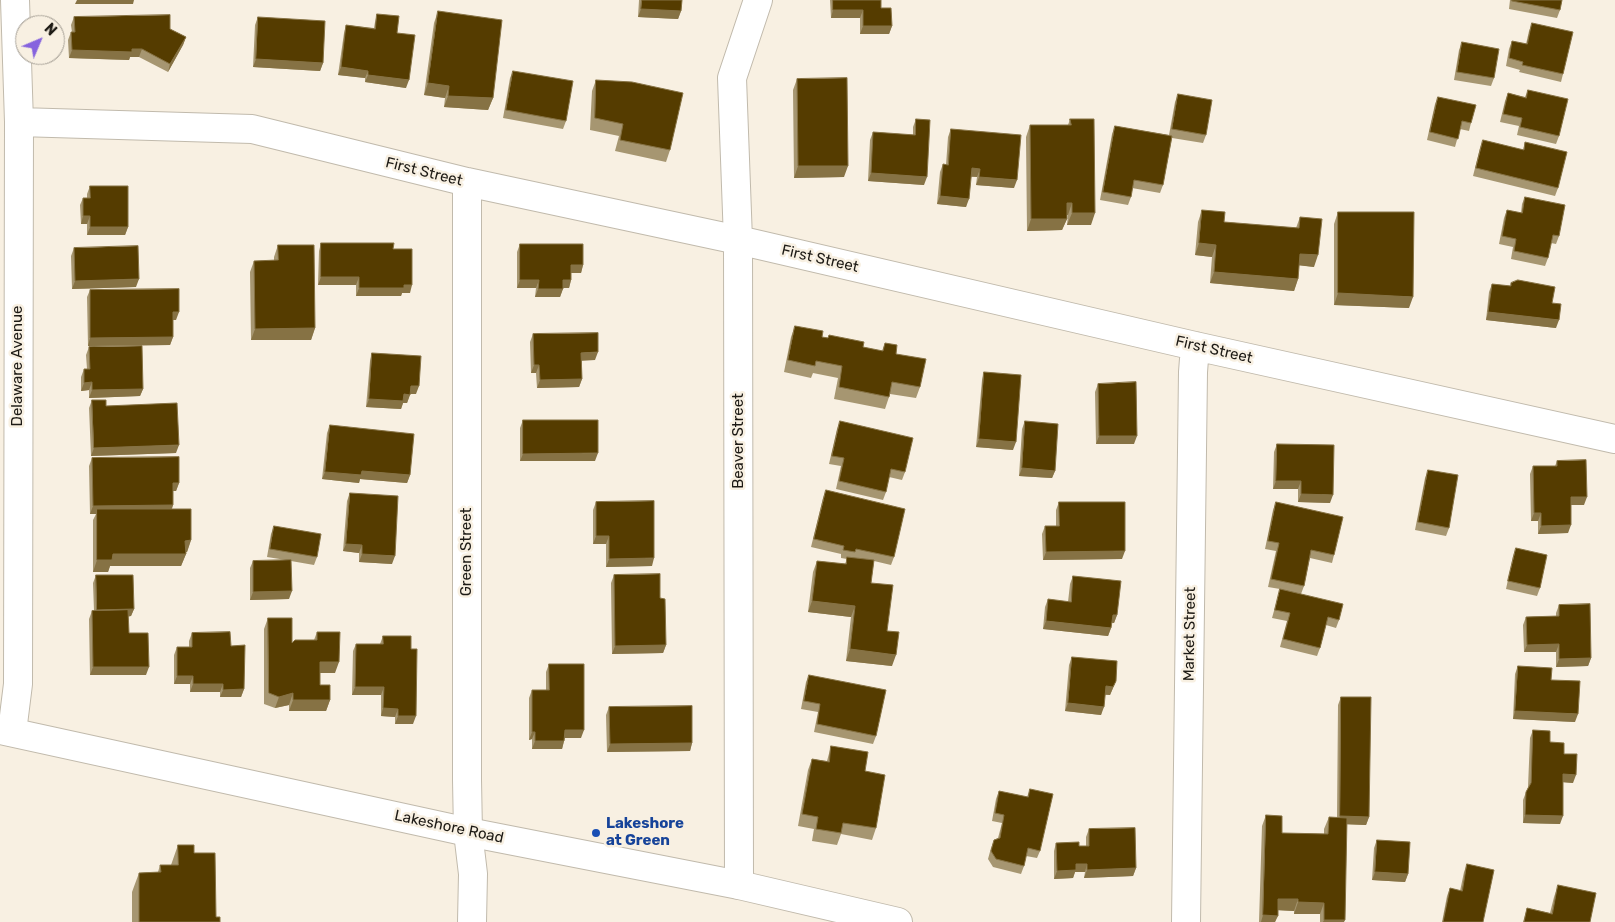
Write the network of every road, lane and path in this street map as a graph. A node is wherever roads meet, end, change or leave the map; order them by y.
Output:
1 (15, 0) edge
2 (758, 0) edge
3 (19, 122) junction
4 (467, 182) junction
5 (738, 240) junction
6 (1195, 346) junction
7 (1615, 439) edge
8 (6, 731) edge
9 (468, 832) junction
10 (739, 885) junction
11 (472, 922) edge
12 (898, 922) edge
13 (1186, 922) edge

1 - 3 street, Delaware Avenue
2 - 5 street, Beaver Street
3 - 4 street, First Street
3 - 8 street, Delaware Avenue
4 - 5 street, First Street
4 - 9 street, Green Street
5 - 6 street, First Street
5 - 10 street, Beaver Street
6 - 7 street, First Street
6 - 13 street, Market Street
8 - 9 street, Lakeshore Road
9 - 10 street, Lakeshore Road
9 - 11 street, Green Street
10 - 12 street, Lakeshore Road

